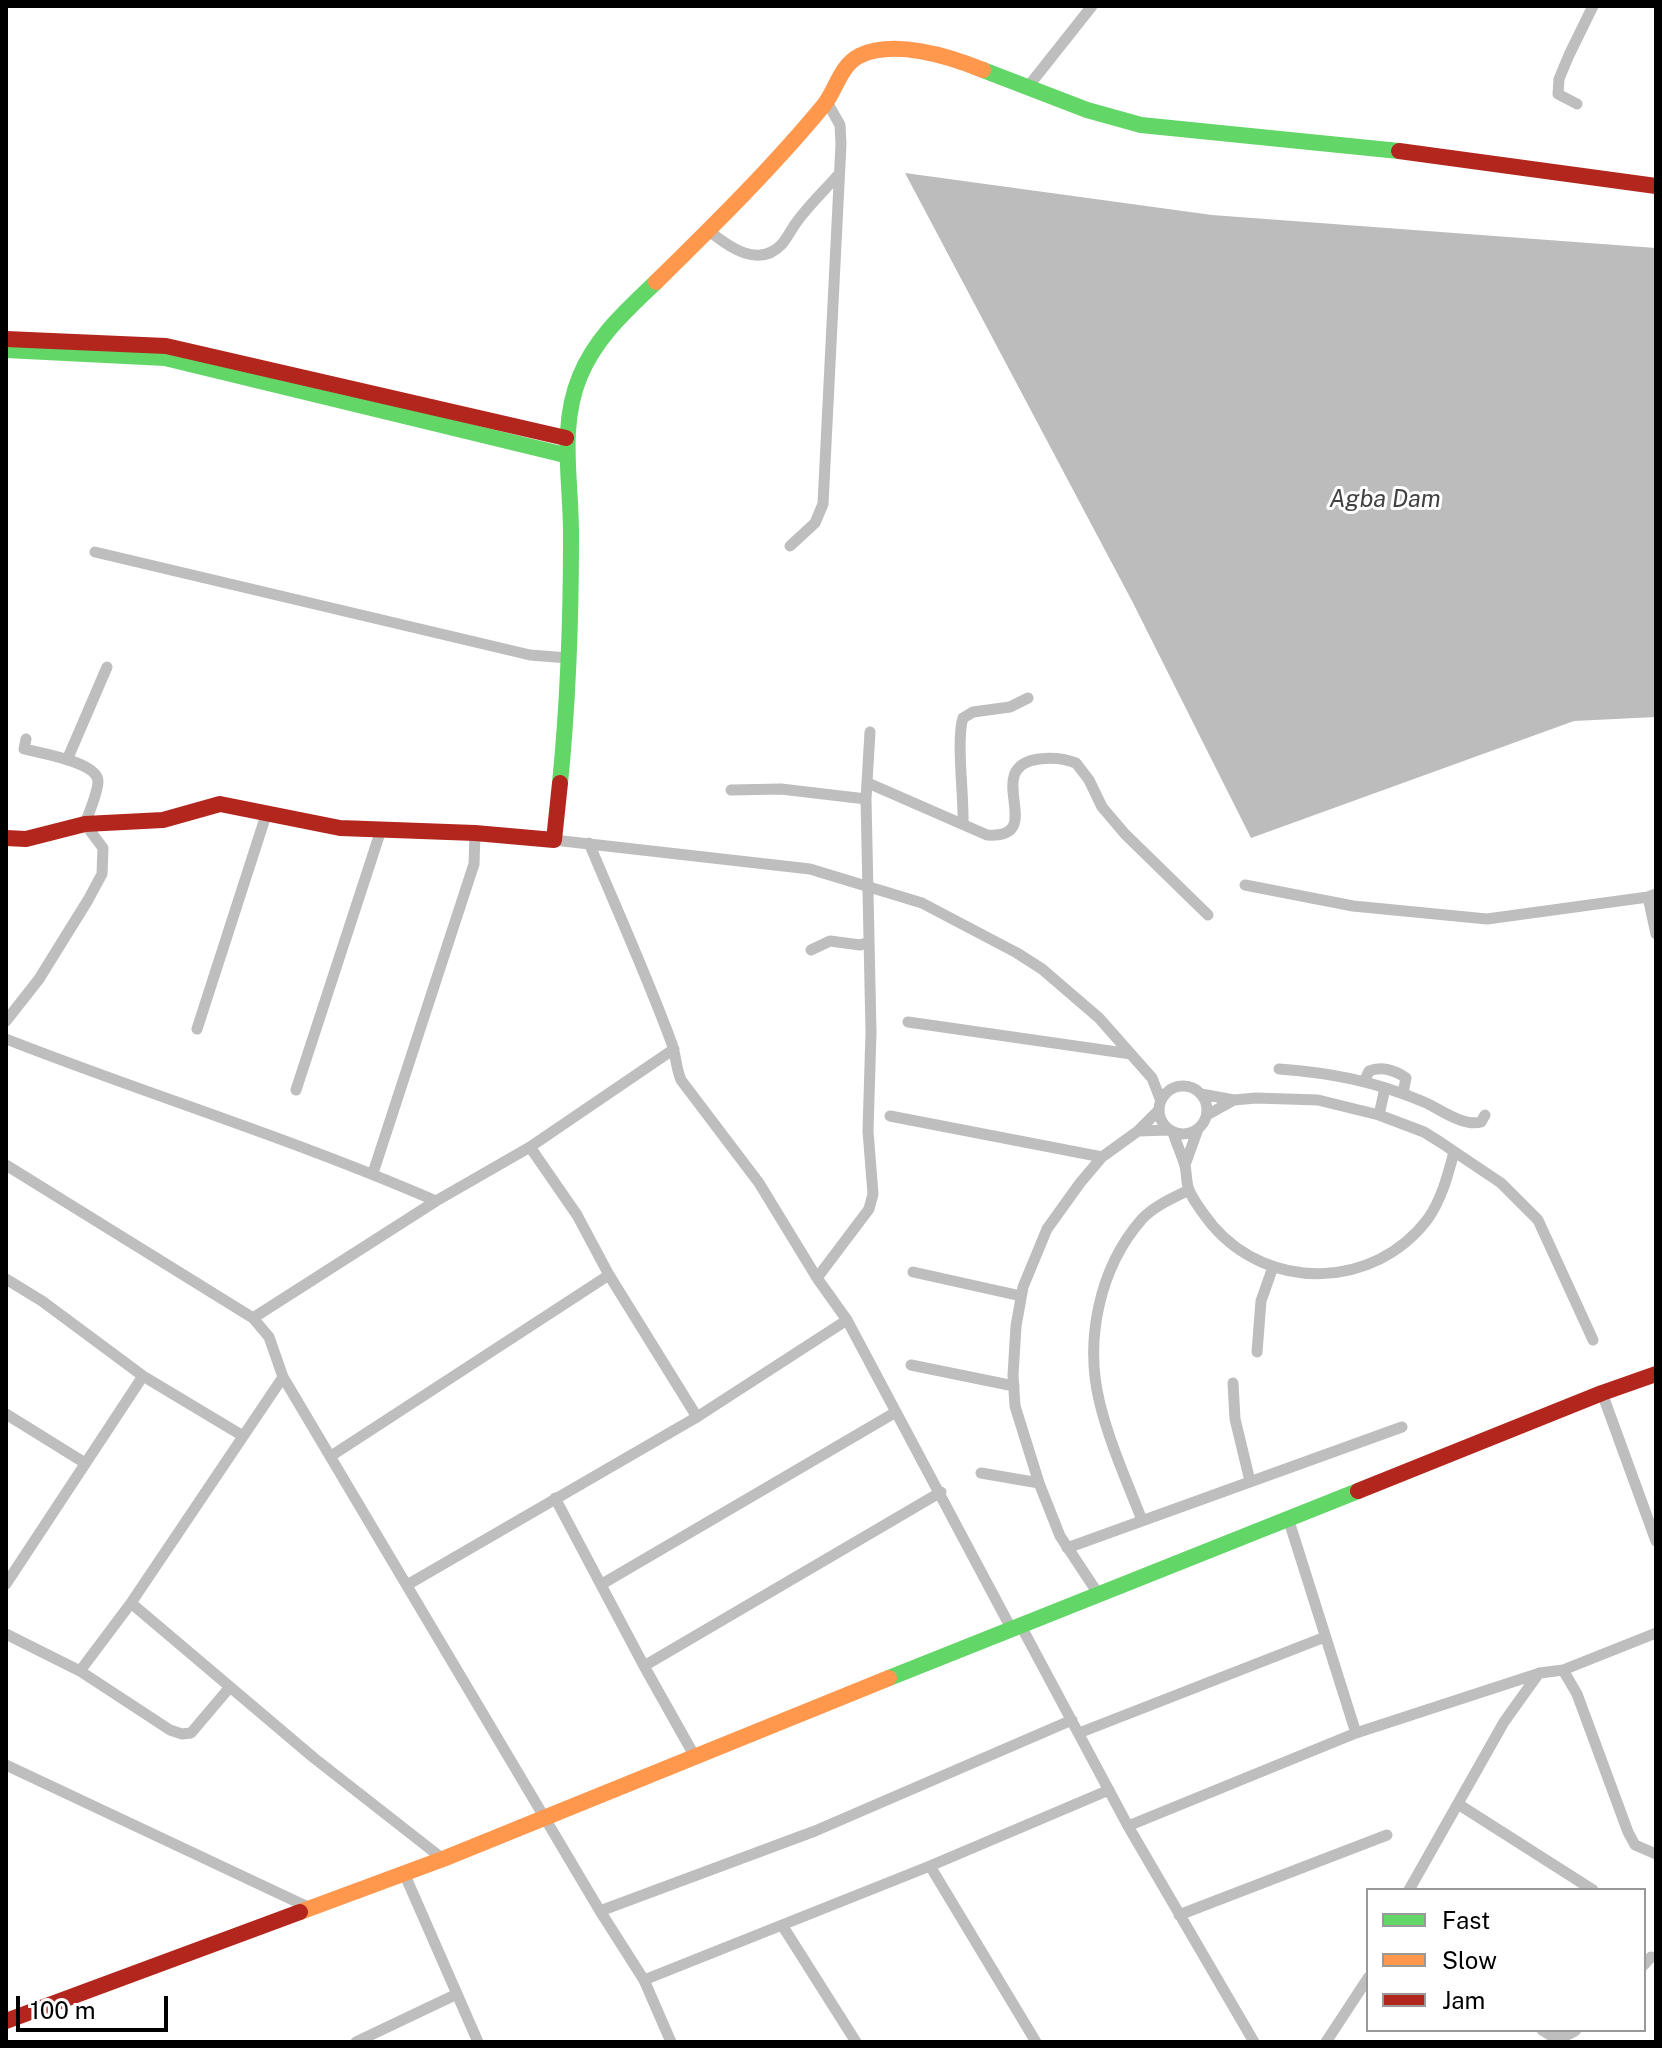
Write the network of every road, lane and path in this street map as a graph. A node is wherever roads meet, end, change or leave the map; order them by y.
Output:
1 (1092, 6) edge
2 (1593, 6) edge
3 (1027, 88) junction
4 (827, 102) junction
5 (1577, 104) dead end
6 (838, 175) junction
7 (1656, 186) edge
8 (709, 231) junction
9 (6, 339) edge
10 (6, 350) edge
11 (565, 446) junction
12 (790, 546) dead end
13 (95, 552) dead end
14 (568, 658) junction
15 (107, 667) dead end
16 (1028, 698) dead end
17 (870, 732) dead end
18 (26, 739) dead end
19 (67, 760) junction
20 (868, 783) junction
21 (731, 790) dead end
22 (866, 799) junction
23 (267, 812) junction
24 (963, 823) junction
25 (85, 824) junction
26 (381, 830) junction
27 (475, 833) junction
28 (6, 838) edge
29 (554, 840) junction
30 (589, 843) junction
31 (868, 885) junction
32 (1245, 885) dead end
33 (1652, 896) edge
34 (1208, 915) dead end
35 (1656, 934) edge
36 (869, 942) junction
37 (811, 950) dead end
38 (6, 1021) edge
39 (908, 1022) dead end
40 (197, 1029) dead end
41 (6, 1039) edge
42 (674, 1049) junction
43 (1131, 1054) junction
44 (1279, 1069) dead end
45 (1152, 1078) junction
46 (1365, 1080) junction
47 (1175, 1088) junction
48 (1385, 1088) junction
49 (296, 1090) dead end
50 (1403, 1093) junction
51 (1201, 1094) junction
52 (1234, 1100) junction
53 (1160, 1105) junction
54 (1207, 1115) junction
55 (1379, 1115) junction
56 (1485, 1115) dead end
57 (890, 1116) dead end
58 (1198, 1129) junction
59 (1138, 1131) junction
60 (1171, 1131) junction
61 (530, 1147) junction
62 (1454, 1152) junction
63 (1102, 1157) junction
64 (6, 1165) edge
65 (1185, 1165) junction
66 (373, 1173) junction
67 (1189, 1190) junction
68 (436, 1201) junction
69 (1273, 1267) junction
70 (913, 1272) dead end
71 (609, 1275) junction
72 (817, 1278) junction
73 (6, 1279) edge
74 (1021, 1296) junction
75 (253, 1318) junction
76 (847, 1320) junction
77 (1593, 1340) dead end
78 (1257, 1352) dead end
79 (911, 1365) dead end
80 (1656, 1374) edge
81 (143, 1376) junction
82 (283, 1377) junction
83 (1233, 1383) dead end
84 (1014, 1386) junction
85 (1602, 1393) junction
86 (896, 1412) junction
87 (6, 1414) edge
88 (697, 1417) junction
89 (1402, 1427) dead end
90 (243, 1436) junction
91 (331, 1456) junction
92 (85, 1463) junction
93 (981, 1473) dead end
94 (1250, 1481) junction
95 (1039, 1483) junction
96 (941, 1492) junction
97 (555, 1498) junction
98 (1288, 1518) junction
99 (1142, 1520) junction
100 (1656, 1541) edge
101 (1067, 1548) junction
102 (6, 1584) edge
103 (602, 1584) junction
104 (407, 1585) junction
105 (1099, 1595) junction
106 (131, 1603) junction
107 (1016, 1628) junction
108 (1656, 1633) edge
109 (6, 1634) edge
110 (1325, 1637) junction
111 (644, 1666) junction
112 (1563, 1670) junction
113 (80, 1671) junction
114 (1540, 1673) junction
115 (230, 1687) junction
116 (1072, 1720) junction
117 (1079, 1733) junction
118 (1356, 1733) junction
119 (694, 1755) junction
120 (6, 1765) edge
121 (1109, 1790) junction
122 (1458, 1804) junction
123 (544, 1816) junction
124 (1128, 1826) junction
125 (1387, 1835) dead end
126 (1656, 1854) edge
127 (443, 1859) junction
128 (930, 1866) junction
129 (404, 1873) junction
130 (1410, 1888) edge
131 (1590, 1888) edge
132 (310, 1908) junction
133 (600, 1911) junction
134 (1179, 1915) junction
135 (782, 1925) junction
136 (644, 1980) junction
137 (1366, 1981) edge
138 (457, 1994) junction
139 (6, 2021) edge
140 (356, 2042) edge
141 (478, 2042) edge
142 (671, 2042) edge
143 (856, 2042) edge
144 (1036, 2042) edge
145 (1254, 2042) edge
146 (1326, 2042) edge

1 - 3 street
2 - 5 street
3 - 4 street
3 - 7 street
4 - 6 street
4 - 8 street
6 - 8 street
6 - 12 street
8 - 11 street
9 - 11 street
10 - 11 street
11 - 14 street
13 - 14 street
14 - 29 street
15 - 19 street
16 - 24 street
17 - 20 street
18 - 19 street
19 - 25 street
20 - 22 street
20 - 24 street
21 - 22 street
22 - 31 street
23 - 25 street
23 - 26 street
23 - 40 street
24 - 34 street
25 - 28 street
25 - 38 street
26 - 27 street
26 - 49 street
27 - 29 street
27 - 66 street
29 - 30 street
30 - 31 street
30 - 42 street
31 - 36 street
31 - 43 street
32 - 33 street
33 - 35 street
36 - 37 street
36 - 72 street
39 - 43 street
41 - 66 street
42 - 61 street
42 - 72 street
43 - 45 street
44 - 46 street
45 - 47 street
45 - 53 street
46 - 48 street
46 - 50 street
47 - 51 street
47 - 53 street
48 - 50 street
48 - 55 street
50 - 56 street
51 - 52 street
51 - 54 street
52 - 54 street
52 - 55 street
53 - 59 street
53 - 60 street
54 - 58 street
55 - 62 street
57 - 63 street
58 - 60 street
58 - 65 street
59 - 60 street
59 - 63 street
60 - 65 street
61 - 68 street
61 - 71 street
62 - 69 street
62 - 77 street
63 - 74 street
64 - 75 street
65 - 67 street
66 - 68 street
67 - 69 street
67 - 99 street
68 - 75 street
69 - 78 street
70 - 74 street
71 - 88 street
71 - 91 street
72 - 76 street
73 - 81 street
74 - 84 street
75 - 82 street
76 - 86 street
76 - 88 street
79 - 84 street
80 - 85 street
81 - 90 street
81 - 92 street
82 - 90 street
82 - 91 street
83 - 94 street
84 - 95 street
85 - 98 street
85 - 100 street
86 - 96 street
86 - 103 street
87 - 92 street
88 - 97 street
89 - 94 street
90 - 106 street
91 - 104 street
92 - 102 street
93 - 95 street
94 - 99 street
95 - 101 street
96 - 107 street
96 - 111 street
97 - 103 street
97 - 104 street
98 - 105 street
98 - 110 street
99 - 101 street
101 - 105 street
103 - 111 street
104 - 123 street
105 - 107 street
106 - 113 street
106 - 115 street
107 - 116 street
107 - 119 street
108 - 112 street
109 - 113 street
110 - 117 street
110 - 118 street
111 - 119 street
112 - 114 street
112 - 126 street
113 - 115 street
114 - 118 street
114 - 122 street
115 - 127 street
116 - 117 street
116 - 133 street
117 - 121 street
118 - 124 street
119 - 123 street
120 - 132 street
121 - 124 street
121 - 128 street
122 - 130 street
122 - 131 street
123 - 127 street
123 - 133 street
124 - 134 street
125 - 134 street
127 - 129 street
128 - 135 street
128 - 144 street
129 - 132 street
129 - 138 street
132 - 139 street
133 - 136 street
134 - 145 street
135 - 136 street
135 - 143 street
136 - 142 street
137 - 146 street
138 - 140 street
138 - 141 street

